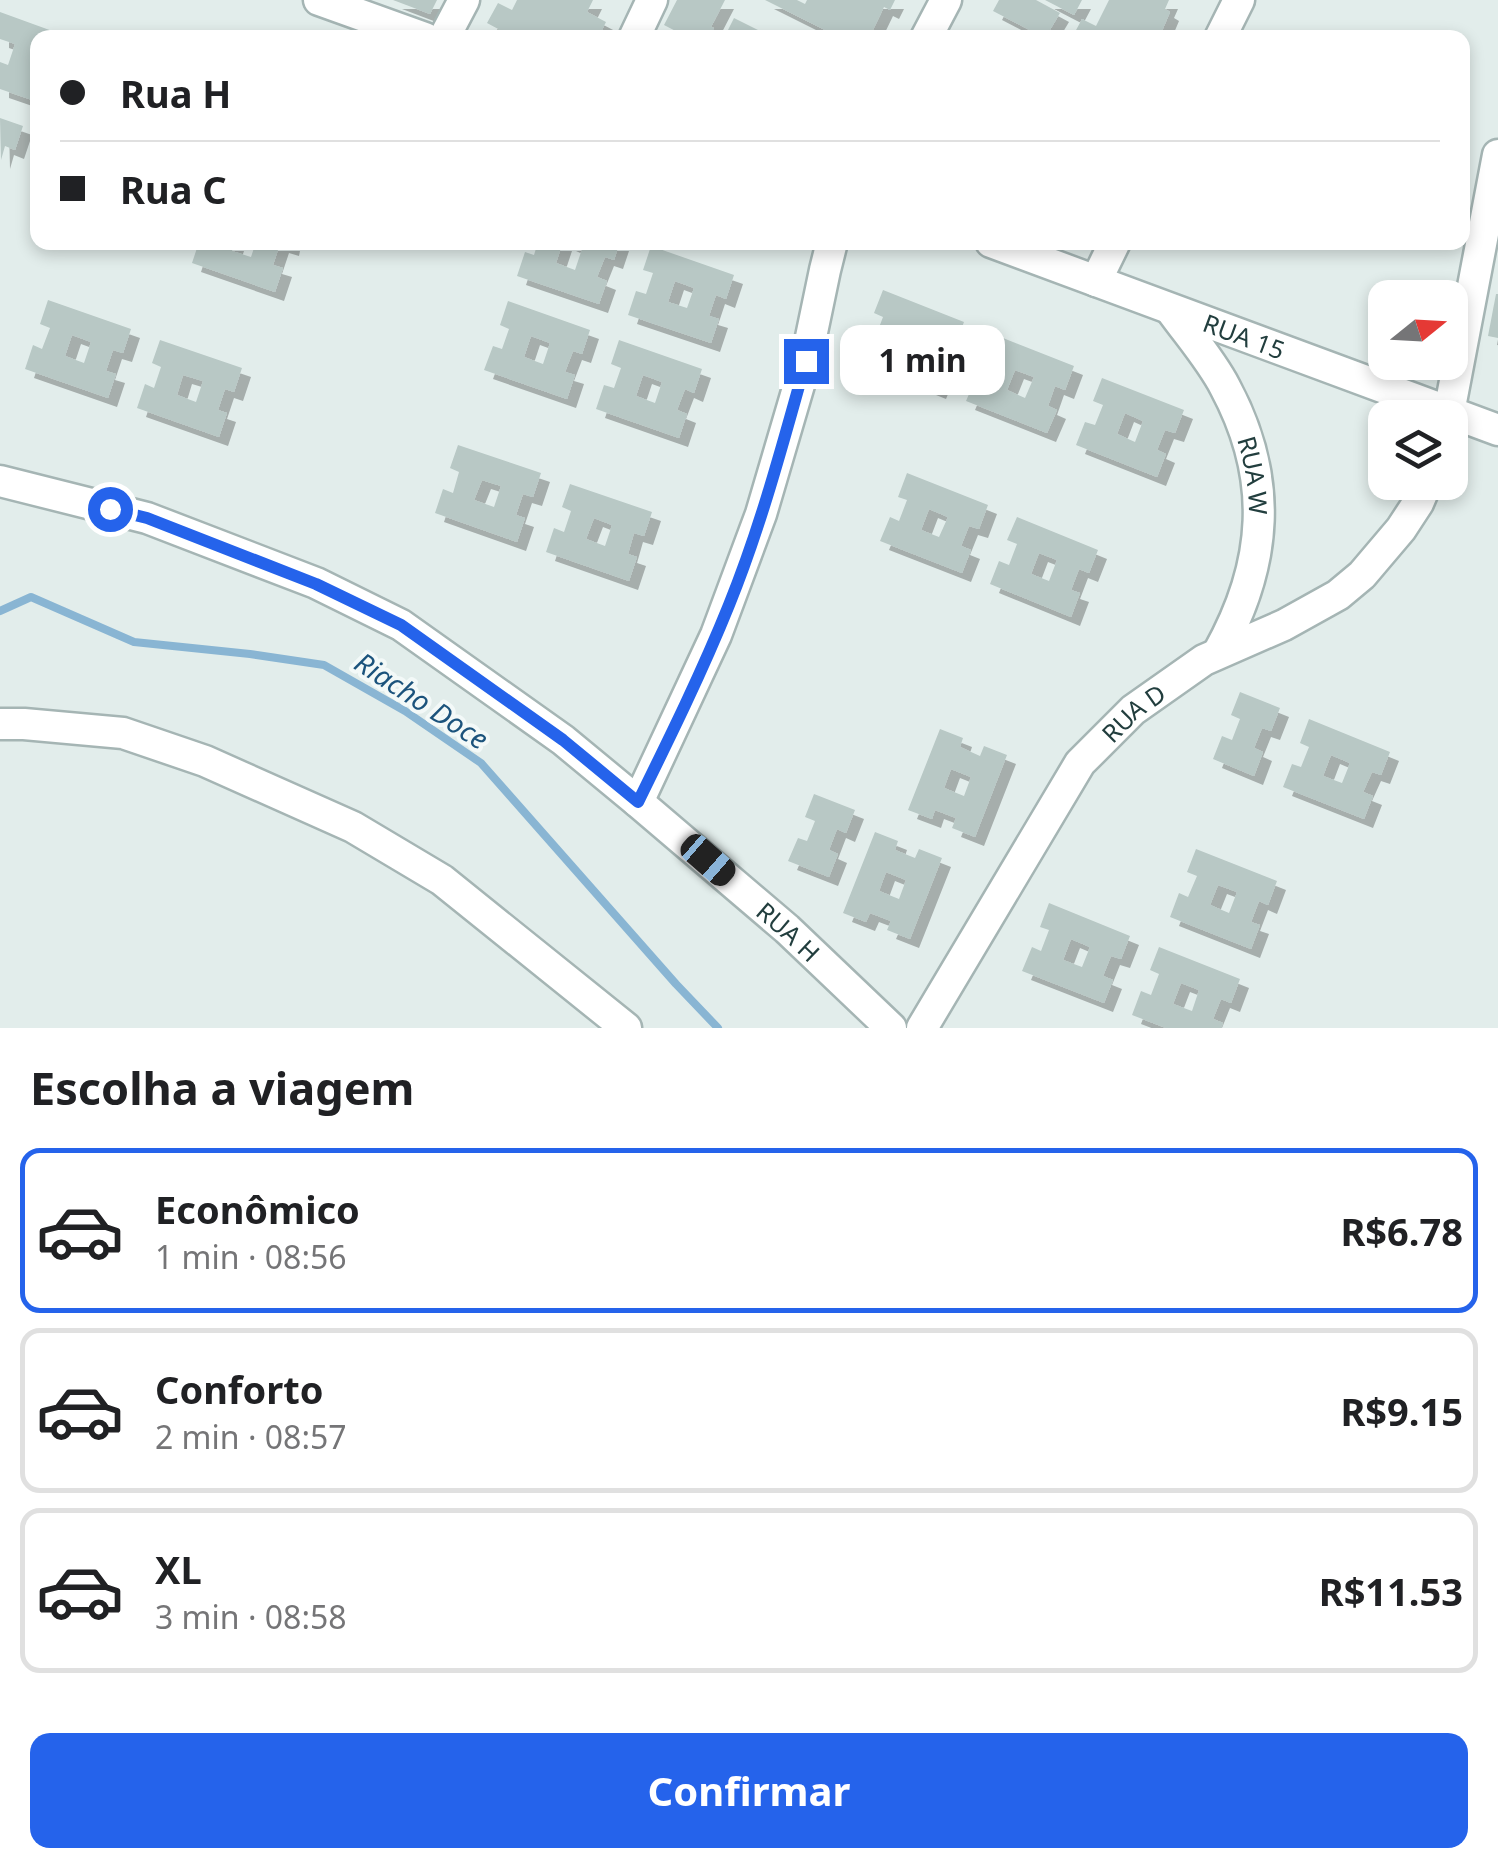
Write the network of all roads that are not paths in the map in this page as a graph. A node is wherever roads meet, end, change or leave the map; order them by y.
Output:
1 (319, 0) edge
2 (464, 0) edge
3 (652, 0) edge
4 (946, 0) edge
5 (1239, 0) edge
6 (403, 30) edge
7 (448, 30) edge
8 (638, 30) edge
9 (930, 30) edge
10 (1224, 30) edge
11 (1498, 155) edge
12 (830, 250) edge
13 (1013, 250) edge
14 (1111, 250) edge
15 (1096, 281) junction
16 (1171, 310) junction
17 (1408, 400) edge
18 (1451, 400) edge
19 (1468, 421) edge
20 (1498, 430) edge
21 (0, 480) edge
22 (1419, 500) edge
23 (1218, 653) junction
24 (0, 724) edge
25 (638, 802) junction
26 (626, 1028) edge
27 (891, 1028) edge
28 (922, 1028) edge

1 - 6 street
2 - 7 street
3 - 8 street
4 - 9 street
5 - 10 street
11 - 18 street
12 - 25 street
13 - 15 street, RUA 15
14 - 15 street
15 - 16 street, RUA 15
16 - 17 street, RUA 15
16 - 23 street, RUA W
19 - 20 street, RUA 15
21 - 25 street, RUA H
22 - 23 street, RUA D
23 - 28 street, RUA D
24 - 26 street
25 - 27 street, RUA H

